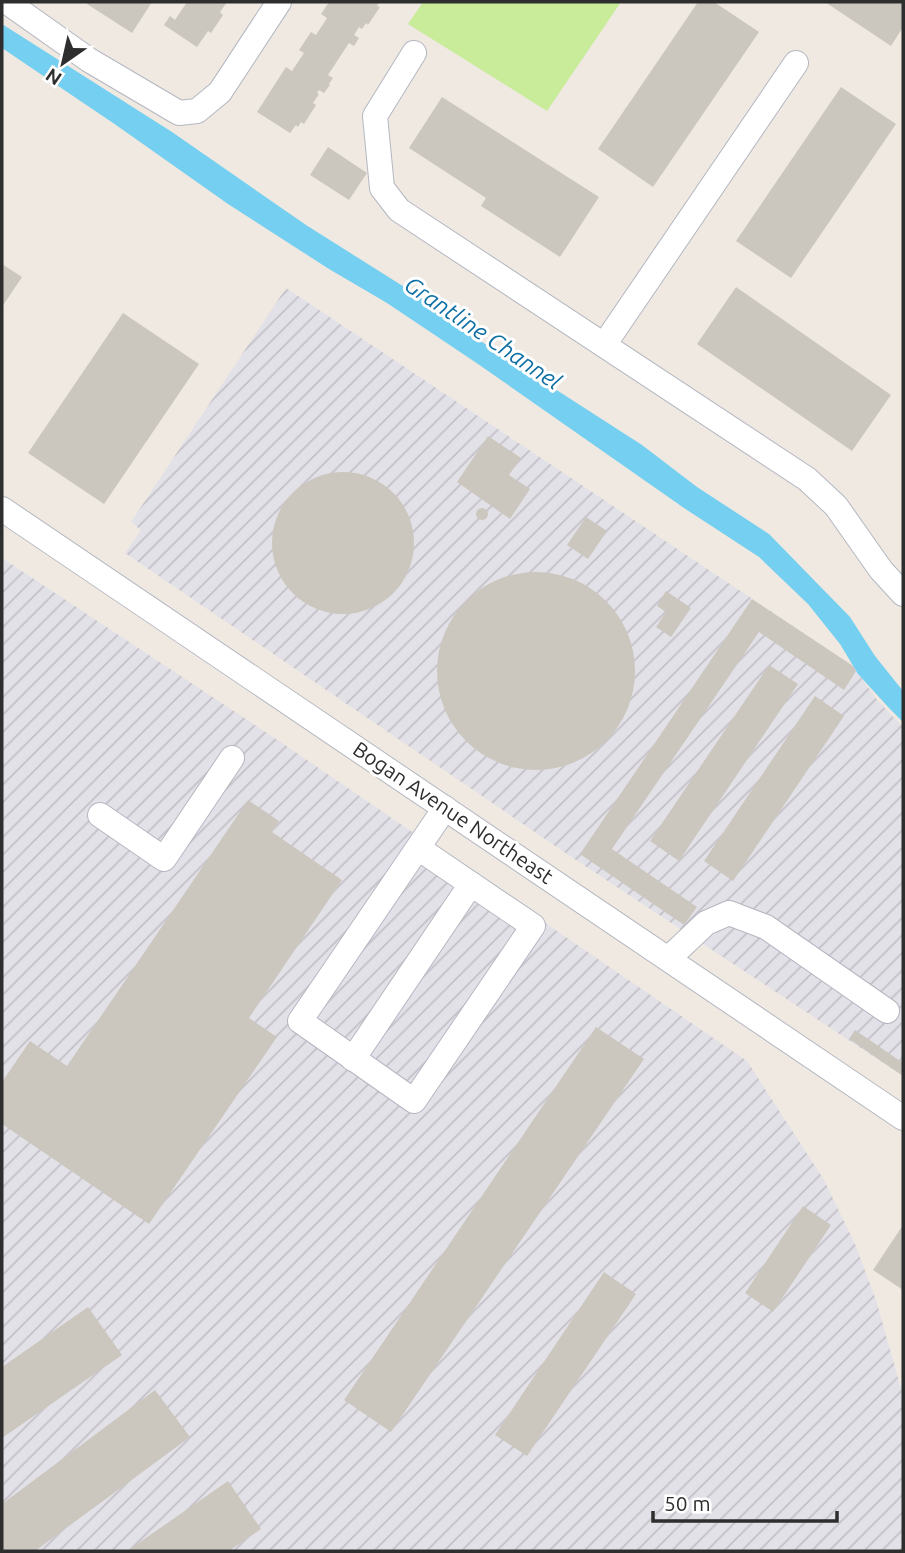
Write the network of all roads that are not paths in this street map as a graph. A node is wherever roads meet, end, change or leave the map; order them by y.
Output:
1 (7, 2) edge
2 (279, 2) edge
3 (414, 53) dead end
4 (796, 63) dead end
5 (604, 345) junction
6 (2, 509) edge
7 (903, 594) edge
8 (232, 758) dead end
9 (445, 808) junction
10 (100, 814) dead end
11 (418, 848) junction
12 (471, 884) junction
13 (668, 958) junction
14 (887, 1011) dead end
15 (353, 1059) junction
16 (903, 1118) edge

1 - 2 street
3 - 5 street
4 - 5 street
5 - 7 street
6 - 9 street, Bogan Avenue Northeast
8 - 10 street
9 - 11 street
9 - 13 street, Bogan Avenue Northeast
11 - 12 street
11 - 15 street
12 - 15 street
12 - 15 street
13 - 14 street
13 - 16 street, Bogan Avenue Northeast

